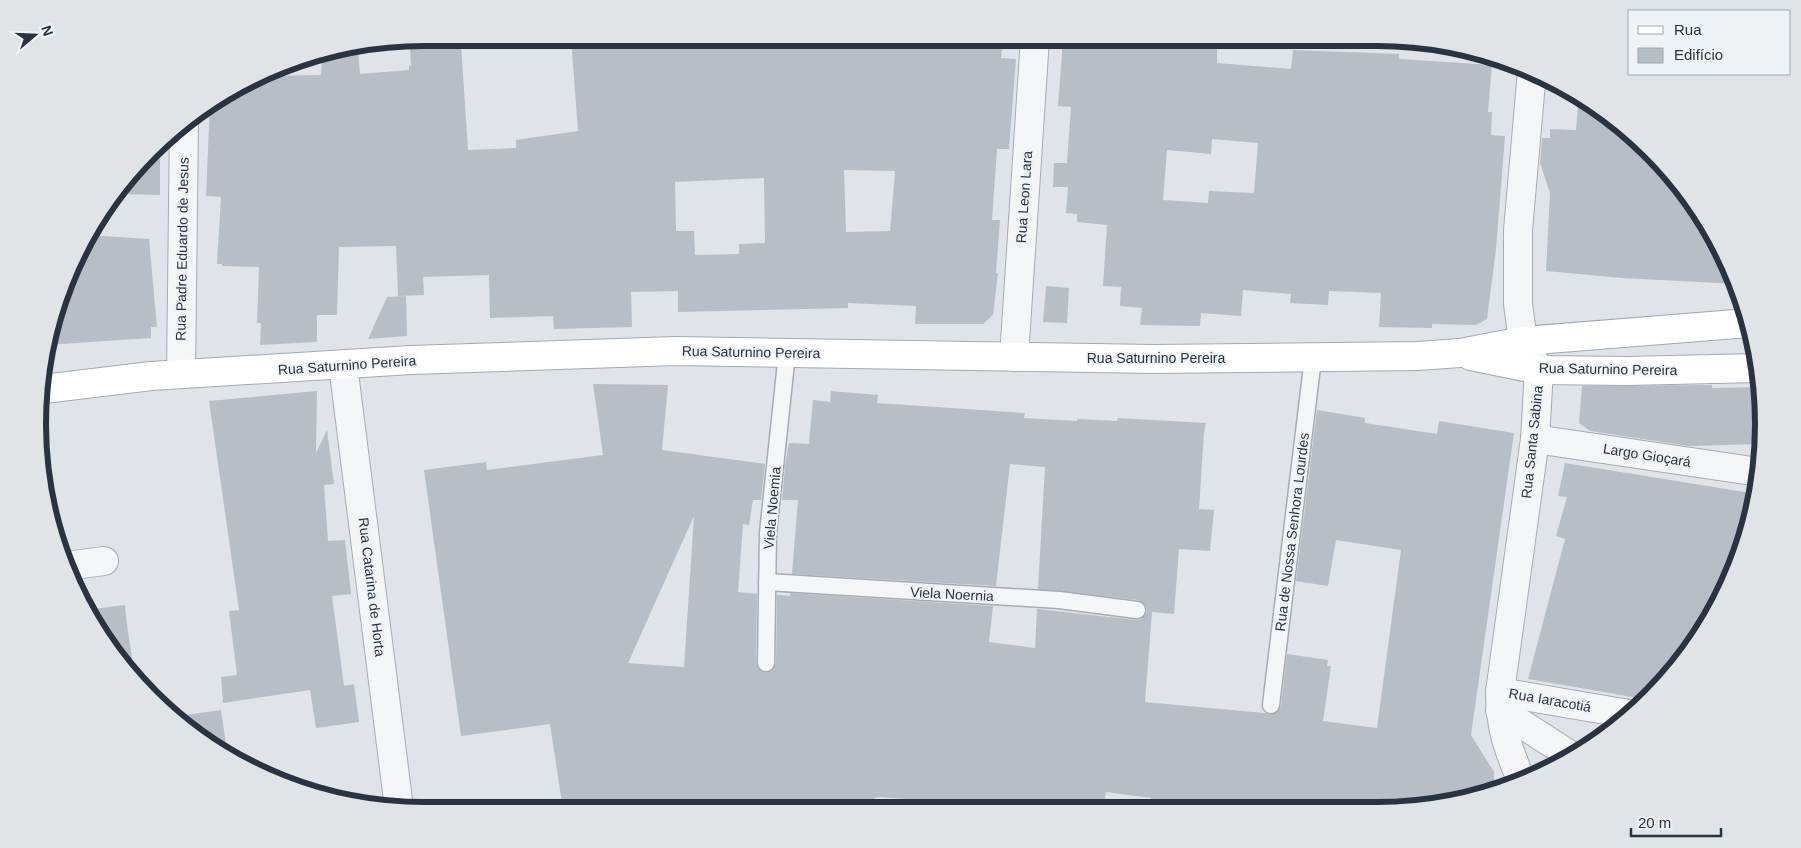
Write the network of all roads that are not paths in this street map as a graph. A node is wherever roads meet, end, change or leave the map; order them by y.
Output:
1 (1034, 46) edge
2 (1531, 79) edge
3 (184, 133) edge
4 (1741, 324) edge
5 (1523, 341) junction
6 (787, 353) junction
7 (1460, 353) junction
8 (1014, 357) junction
9 (1313, 358) junction
10 (343, 365) junction
11 (1751, 368) edge
12 (1539, 370) junction
13 (181, 374) junction
14 (48, 389) edge
15 (1535, 438) junction
16 (1752, 471) edge
17 (104, 561) dead end
18 (74, 565) edge
19 (767, 582) junction
20 (1137, 610) dead end
21 (766, 663) dead end
22 (1500, 701) junction
23 (1271, 705) dead end
24 (1620, 713) edge
25 (1565, 751) edge
26 (1519, 774) edge
27 (398, 801) edge

1 - 8 street, Rua Leon Lara
2 - 5 street, Rua Santa Sabina
3 - 13 street, Rua Padre Eduardo de Jesus
4 - 5 main road, Rua Saturnino Pereira
5 - 7 main road, Rua Saturnino Pereira
5 - 12 street, Rua Santa Sabina
6 - 8 main road, Rua Saturnino Pereira
6 - 10 main road, Rua Saturnino Pereira
6 - 19 lane, Viela Noemia
7 - 9 main road, Rua Saturnino Pereira
7 - 12 main road, Rua Saturnino Pereira
8 - 9 main road, Rua Saturnino Pereira
9 - 23 lane, Rua de Nossa Senhora Lourdes
10 - 13 main road, Rua Saturnino Pereira
10 - 27 street, Rua Catarina de Horta
11 - 12 main road, Rua Saturnino Pereira
12 - 15 street, Rua Santa Sabina
13 - 14 main road, Rua Saturnino Pereira
15 - 16 street, Largo Gioçará
15 - 22 street, Rua Santa Sabina
17 - 18 street
19 - 20 lane, Viela Noernia
19 - 21 lane, Viela Noemia
22 - 24 street, Rua Iaracotiá
22 - 25 street
22 - 26 street, Rua Santa Sabina

